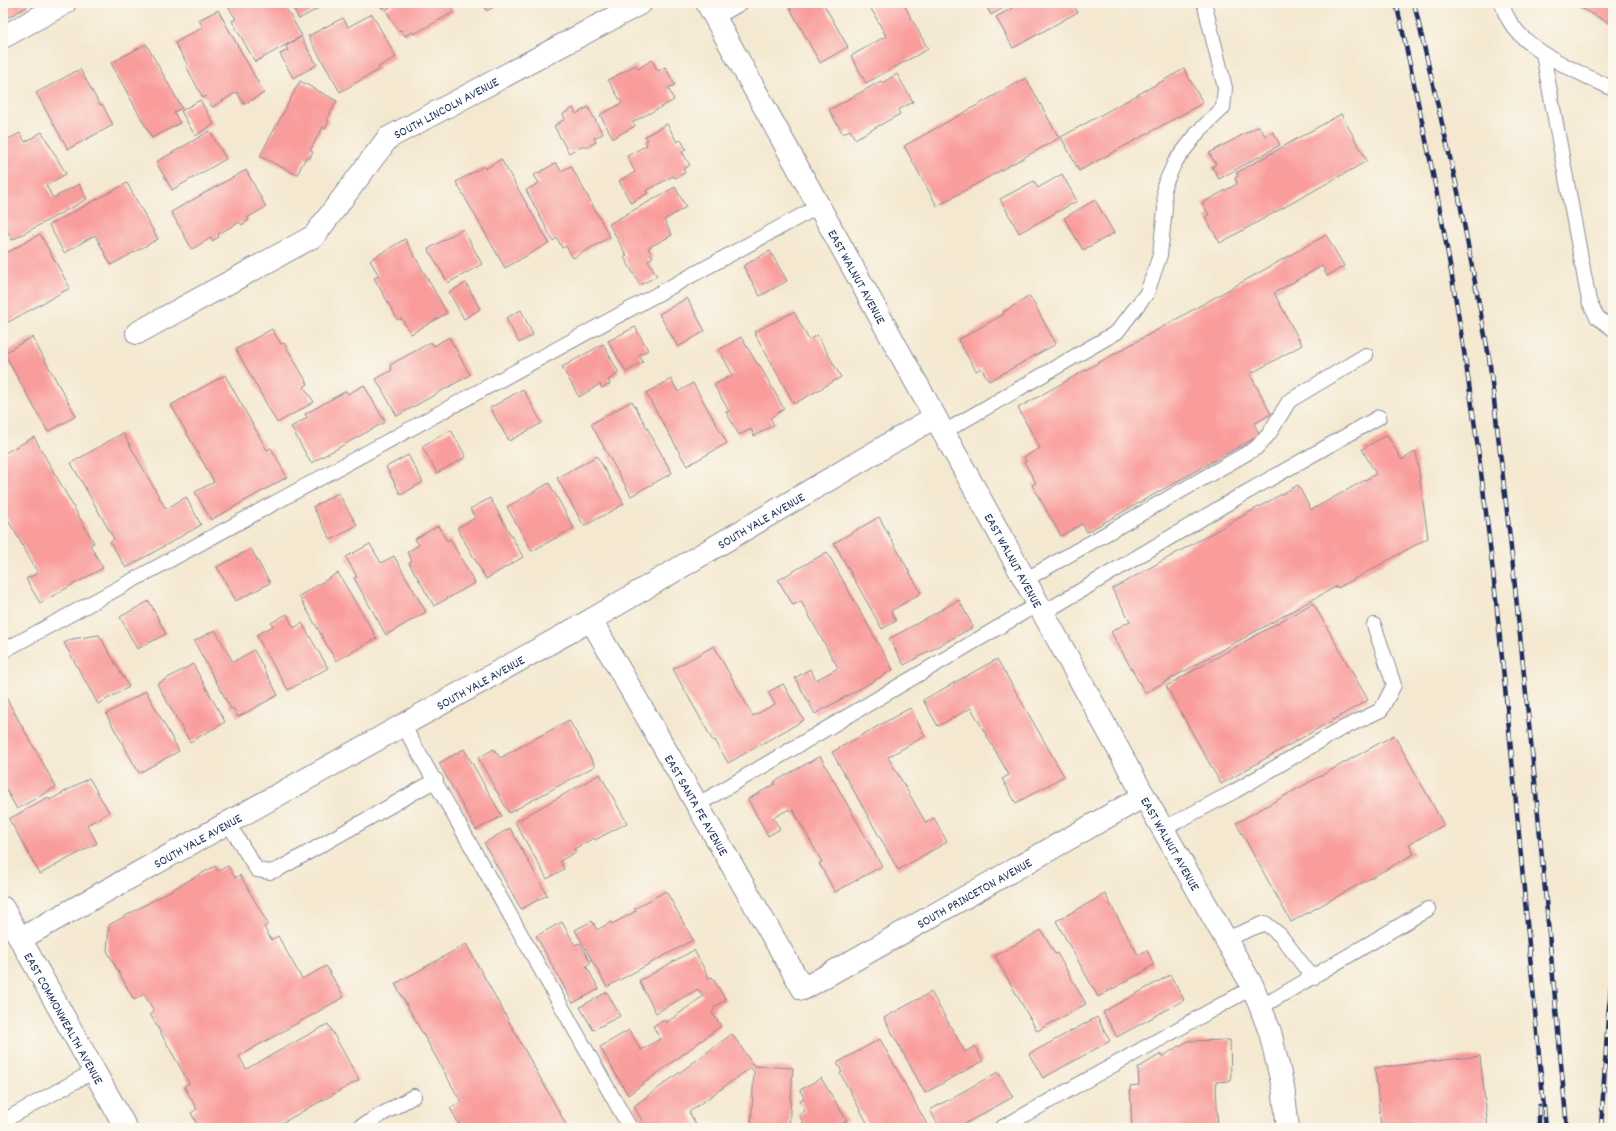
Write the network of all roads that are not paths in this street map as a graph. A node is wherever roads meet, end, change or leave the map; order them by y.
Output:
1 (65, 3) edge
2 (641, 3) edge
3 (741, 3) edge
4 (1502, 3) edge
5 (1205, 6) dead end
6 (711, 10) edge
7 (3, 37) edge
8 (1543, 54) junction
9 (1613, 89) edge
10 (819, 206) junction
11 (1613, 329) edge
12 (137, 333) dead end
13 (1366, 355) dead end
14 (1379, 417) dead end
15 (939, 425) junction
16 (1026, 580) junction
17 (1041, 609) junction
18 (591, 620) junction
19 (1374, 625) dead end
20 (3, 651) edge
21 (404, 726) junction
22 (436, 780) junction
23 (1144, 796) junction
24 (697, 805) junction
25 (228, 823) junction
26 (1163, 829) junction
27 (3, 908) edge
28 (1428, 910) dead end
29 (20, 939) junction
30 (1226, 939) junction
31 (1313, 978) junction
32 (1253, 987) junction
33 (803, 989) joint
34 (1261, 1007) junction
35 (94, 1071) junction
36 (414, 1096) dead end
37 (3, 1121) edge
38 (126, 1128) edge
39 (358, 1128) edge
40 (630, 1128) edge
41 (1001, 1128) edge
42 (1288, 1128) edge

1 - 7 street
2 - 12 street, SOUTH LINCOLN AVENUE
3 - 6 lane
4 - 8 lane
5 - 15 lane
6 - 10 street, EAST WALNUT AVENUE
8 - 9 lane
8 - 11 lane
10 - 15 street, EAST WALNUT AVENUE
10 - 20 lane
13 - 16 lane
14 - 17 lane
15 - 16 street, EAST WALNUT AVENUE
15 - 18 street, SOUTH YALE AVENUE
16 - 17 street, EAST WALNUT AVENUE
17 - 23 street, EAST WALNUT AVENUE
17 - 24 lane
18 - 21 street, SOUTH YALE AVENUE
18 - 24 street, EAST SANTA FE AVENUE
19 - 26 lane
21 - 22 lane
21 - 25 street, SOUTH YALE AVENUE
22 - 25 lane
22 - 40 lane
23 - 26 street, EAST WALNUT AVENUE
23 - 33 street, SOUTH PRINCETON AVENUE
24 - 33 street, EAST SANTA FE AVENUE
25 - 29 street, SOUTH YALE AVENUE
26 - 30 street, EAST WALNUT AVENUE
27 - 29 street, EAST COMMONWEALTH AVENUE
28 - 31 lane
29 - 35 street, EAST COMMONWEALTH AVENUE
30 - 31 lane
30 - 32 street, EAST WALNUT AVENUE
31 - 34 lane
32 - 34 street, EAST WALNUT AVENUE
32 - 41 lane
34 - 42 street, EAST WALNUT AVENUE
35 - 37 lane
35 - 38 street, EAST COMMONWEALTH AVENUE
36 - 39 lane

